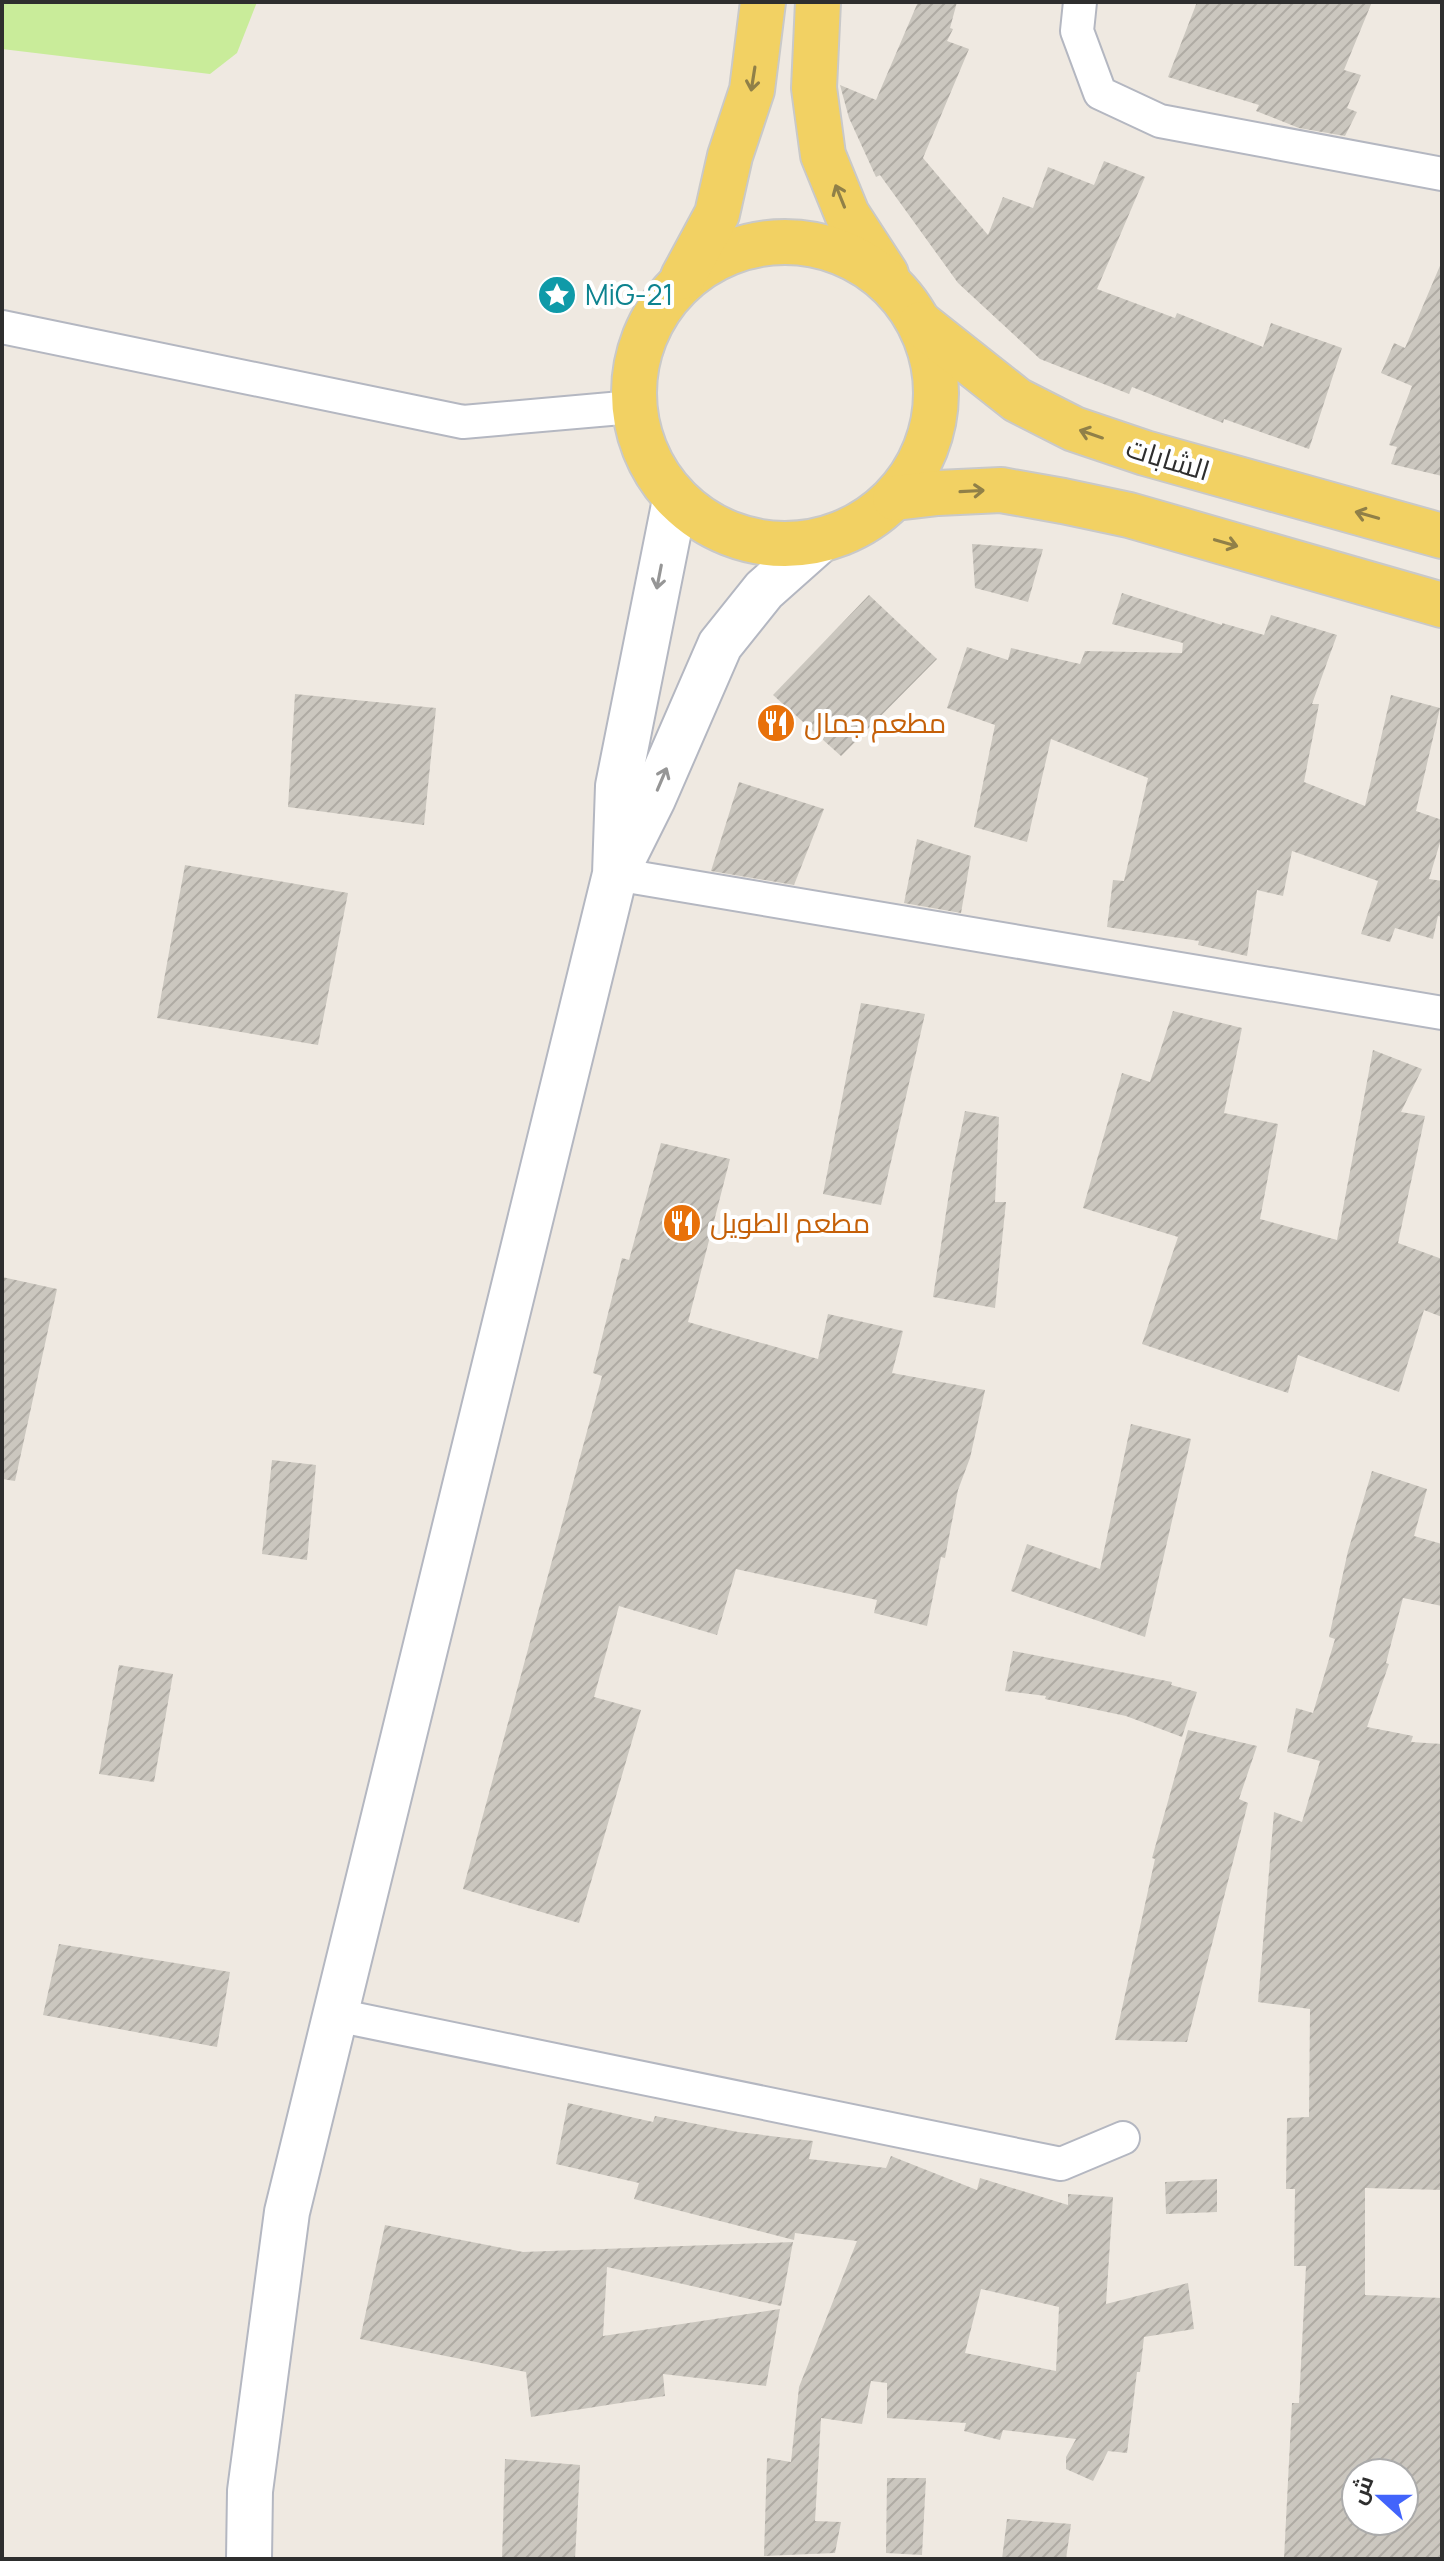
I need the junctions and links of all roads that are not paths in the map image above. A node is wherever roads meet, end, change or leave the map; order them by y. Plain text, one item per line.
1 (763, 2) edge
2 (818, 2) edge
3 (1080, 2) edge
4 (1442, 174) edge
5 (681, 281) junction
6 (894, 286) junction
7 (921, 324) junction
8 (2, 327) edge
9 (633, 407) junction
10 (895, 498) junction
11 (675, 500) junction
12 (1442, 536) edge
13 (818, 542) junction
14 (1442, 605) edge
15 (615, 874) junction
16 (1442, 1013) edge
17 (336, 2015) junction
18 (1123, 2138) dead end
19 (249, 2559) edge

1 -> 5 main road
6 -> 2 main road
3 - 4 street
5 - 6 main road
5 - 9 main road
6 - 7 main road
7 - 10 main road
12 -> 7 main road, الشابات
8 - 9 street
9 - 11 main road
10 - 13 main road
10 -> 14 main road
11 - 13 main road
11 -> 15 main road
15 -> 13 main road
15 - 16 street
15 - 17 main road
17 - 18 street
17 - 19 main road

